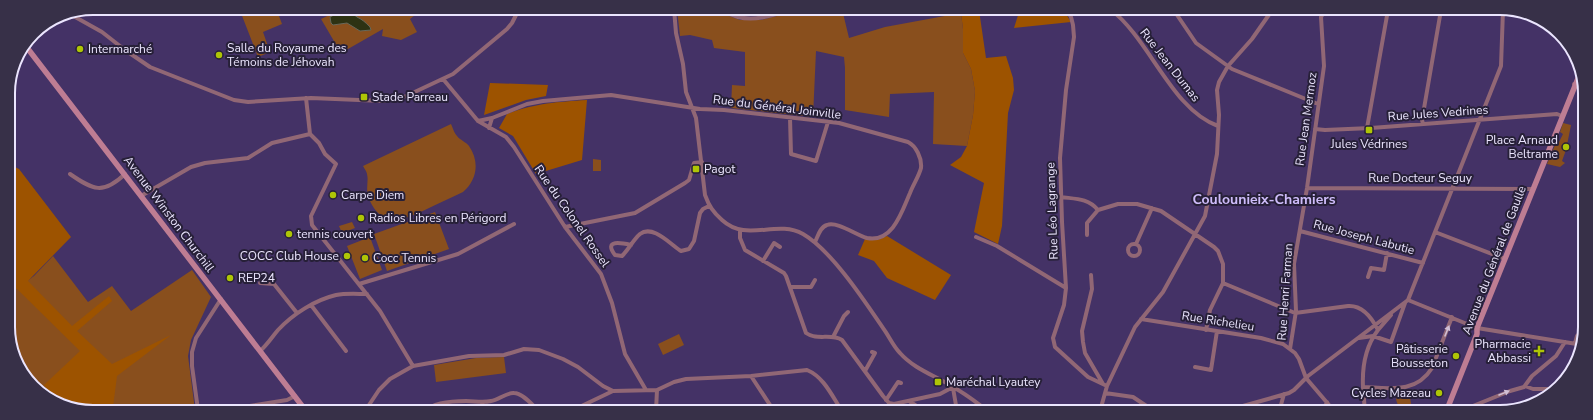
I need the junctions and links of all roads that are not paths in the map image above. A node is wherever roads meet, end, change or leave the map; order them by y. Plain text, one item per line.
1 (516, 15) edge
2 (674, 15) edge
3 (731, 15) edge
4 (773, 15) edge
5 (1070, 15) edge
6 (1118, 15) edge
7 (1177, 15) edge
8 (1269, 15) edge
9 (1322, 15) edge
10 (1387, 15) edge
11 (1440, 15) edge
12 (1503, 15) edge
13 (75, 17) edge
14 (29, 49) edge
15 (1228, 66) junction
16 (1577, 76) edge
17 (1577, 78) edge
18 (443, 79) junction
19 (1574, 84) junction
20 (1578, 86) edge
21 (306, 98) junction
22 (1318, 104) junction
23 (692, 107) junction
24 (1562, 116) junction
25 (492, 118) junction
26 (790, 118) junction
27 (1481, 120) junction
28 (478, 121) junction
29 (828, 122) junction
30 (1423, 124) junction
31 (1218, 126) junction
32 (489, 128) junction
33 (1316, 128) junction
34 (1367, 128) junction
35 (310, 134) junction
36 (702, 162) junction
37 (70, 174) dead end
38 (125, 174) junction
39 (1307, 188) junction
40 (1453, 188) junction
41 (1533, 189) junction
42 (141, 196) junction
43 (1061, 197) junction
44 (709, 206) junction
45 (1152, 208) junction
46 (1098, 210) junction
47 (514, 224) dead end
48 (565, 227) junction
49 (740, 230) junction
50 (1300, 231) junction
51 (1435, 232) junction
52 (1196, 234) junction
53 (1086, 235) dead end
54 (976, 236) dead end
55 (815, 242) junction
56 (1136, 244) dead end
57 (631, 245) junction
58 (780, 247) dead end
59 (1387, 253) junction
60 (1505, 259) junction
61 (763, 261) junction
62 (1423, 263) junction
63 (1091, 275) dead end
64 (1368, 277) dead end
65 (815, 280) dead end
66 (260, 283) dead end
67 (1223, 283) junction
68 (359, 284) junction
69 (791, 287) junction
70 (1066, 288) junction
71 (367, 294) junction
72 (220, 300) junction
73 (1407, 301) junction
74 (311, 305) junction
75 (1394, 311) junction
76 (848, 312) dead end
77 (297, 313) junction
78 (1296, 313) junction
79 (1452, 318) junction
80 (1141, 319) junction
81 (1375, 324) junction
82 (1477, 328) junction
83 (1206, 330) junction
84 (1378, 330) junction
85 (1217, 331) junction
86 (1373, 336) junction
87 (833, 337) junction
88 (1577, 337) edge
89 (1358, 338) junction
90 (1564, 342) junction
91 (1575, 343) joint
92 (1290, 349) junction
93 (260, 351) junction
94 (346, 351) dead end
95 (872, 352) dead end
96 (413, 366) junction
97 (1195, 367) dead end
98 (864, 371) junction
99 (751, 376) junction
100 (1306, 378) junction
101 (901, 384) dead end
102 (1105, 385) junction
103 (1525, 386) junction
104 (953, 387) junction
105 (1363, 387) junction
106 (1547, 389) edge
107 (646, 390) junction
108 (656, 390) junction
109 (613, 391) junction
110 (1105, 393) junction
111 (1284, 394) junction
112 (295, 396) junction
113 (886, 400) junction
114 (910, 401) junction
115 (1327, 402) junction
116 (446, 403) joint
117 (482, 403) joint
118 (197, 405) edge
119 (256, 405) edge
120 (302, 405) edge
121 (370, 405) edge
122 (434, 405) edge
123 (531, 405) edge
124 (584, 405) edge
125 (656, 405) edge
126 (770, 405) edge
127 (838, 405) edge
128 (916, 405) edge
129 (957, 405) edge
130 (979, 405) edge
131 (1102, 405) edge
132 (1144, 405) edge
133 (1247, 405) edge
134 (1281, 405) edge
135 (1326, 405) edge
136 (1329, 405) edge
137 (1363, 405) edge
138 (1448, 405) edge
139 (1480, 405) edge

1 - 18 street
2 - 23 street
3 - 4 street
5 - 43 street, Rue Léo Lagrange
6 - 31 street, Rue Jean Dumas
7 - 15 street
8 - 15 street
9 - 22 street, Rue Jean Mermoz
10 - 34 street
11 - 30 street
12 - 27 street
13 - 21 street
14 - 38 main road, Avenue Winston Churchill
15 - 22 street
15 - 31 street
16 - 19 main road, Avenue du Général de Gaulle
17 - 19 main road, Avenue du Général de Gaulle
18 - 21 street
18 - 28 street, Rue du Colonel Rossel
19 - 20 street
19 - 24 main road, Avenue du Général de Gaulle
21 - 35 street
22 - 33 street, Rue Jean Mermoz
23 - 25 street, Rue du Général Joinville
23 - 26 street, Rue du Général Joinville
23 - 36 street
24 - 27 street, Rue Jules Vedrines
24 - 41 main road, Avenue du Général de Gaulle
25 - 28 street, Rue du Général Joinville
25 - 32 street
26 - 29 street, Rue du Général Joinville
26 - 29 street
27 - 30 street, Rue Jules Vedrines
27 - 40 street
28 - 32 street, Rue du Colonel Rossel
29 - 55 street, Rue du Général Joinville
30 - 34 street, Rue Jules Vedrines
31 - 52 street
32 - 48 street, Rue du Colonel Rossel
33 - 34 street, Rue Jules Vedrines
33 - 39 street, Rue Jean Mermoz
35 - 42 street
35 - 68 street
36 - 44 street
36 - 48 street
37 - 38 street
38 - 42 main road, Avenue Winston Churchill
39 - 40 street, Rue Docteur Seguy
39 - 50 street, Rue Jean Mermoz
40 - 41 street, Rue Docteur Seguy
40 - 51 street
41 - 60 main road, Avenue du Général de Gaulle
42 - 72 main road, Avenue Winston Churchill
43 - 46 street
43 - 70 street, Rue Léo Lagrange
44 - 49 street
44 - 57 street
45 - 46 street
45 - 52 street
45 - 56 street
46 - 53 street
47 - 68 street
48 - 107 street, Rue du Colonel Rossel
49 - 55 street
49 - 61 street
50 - 59 street, Rue Joseph Labutie
50 - 78 street, Rue Henri Farman
51 - 60 street
51 - 62 street
52 - 67 street
52 - 80 street
54 - 70 street
55 - 104 street
57 - 57 street
58 - 61 street
59 - 62 street, Rue Joseph Labutie
59 - 64 street
60 - 82 main road, Avenue du Général de Gaulle
61 - 69 street
62 - 73 street
63 - 102 street
65 - 69 street
66 - 77 street
67 - 78 street
67 - 83 street
68 - 71 street
69 - 87 street
70 - 102 street, Rue Léo Lagrange
71 - 74 street
71 - 96 street
72 - 93 main road, Avenue Winston Churchill
72 - 118 street
73 - 75 street
73 - 79 street
73 - 86 street
74 - 77 street
74 - 94 street
75 - 81 street
75 - 84 street
76 - 87 street
77 - 93 street
78 - 81 street
78 - 92 street, Rue Henri Farman
79 - 82 street
105 -> 79 street
80 - 83 street, Rue Richelieu
80 - 102 street
81 - 84 street
81 - 89 street
82 - 90 street
82 - 138 main road, Avenue du Général de Gaulle
83 - 85 street, Rue Richelieu
84 - 86 street
85 - 92 street, Rue Richelieu
85 - 97 street
86 - 89 street
86 - 105 street
87 - 98 street
88 - 91 street
89 - 100 street
90 - 91 street
90 - 103 street
92 - 100 street, Rue Henri Farman
93 - 112 main road, Avenue Winston Churchill
95 - 98 street
96 - 109 street
96 - 121 street
98 - 113 street
99 - 108 street
99 - 126 street
99 - 127 street
100 - 111 street
100 - 115 street, Rue Henri Farman
101 - 113 street
102 - 110 street
103 - 106 street
139 -> 103 street
104 - 114 street
104 - 129 street
104 - 130 street
105 - 137 street
107 - 108 street
107 - 109 street
108 - 125 street
109 - 124 street
110 - 131 street
110 - 132 street
111 - 133 street
111 - 134 street
112 - 119 street
112 - 120 main road, Avenue Winston Churchill
113 - 114 street
114 - 128 street
115 - 135 street
115 - 136 street, Rue Henri Farman
116 - 117 street
116 - 122 street
117 - 123 street

